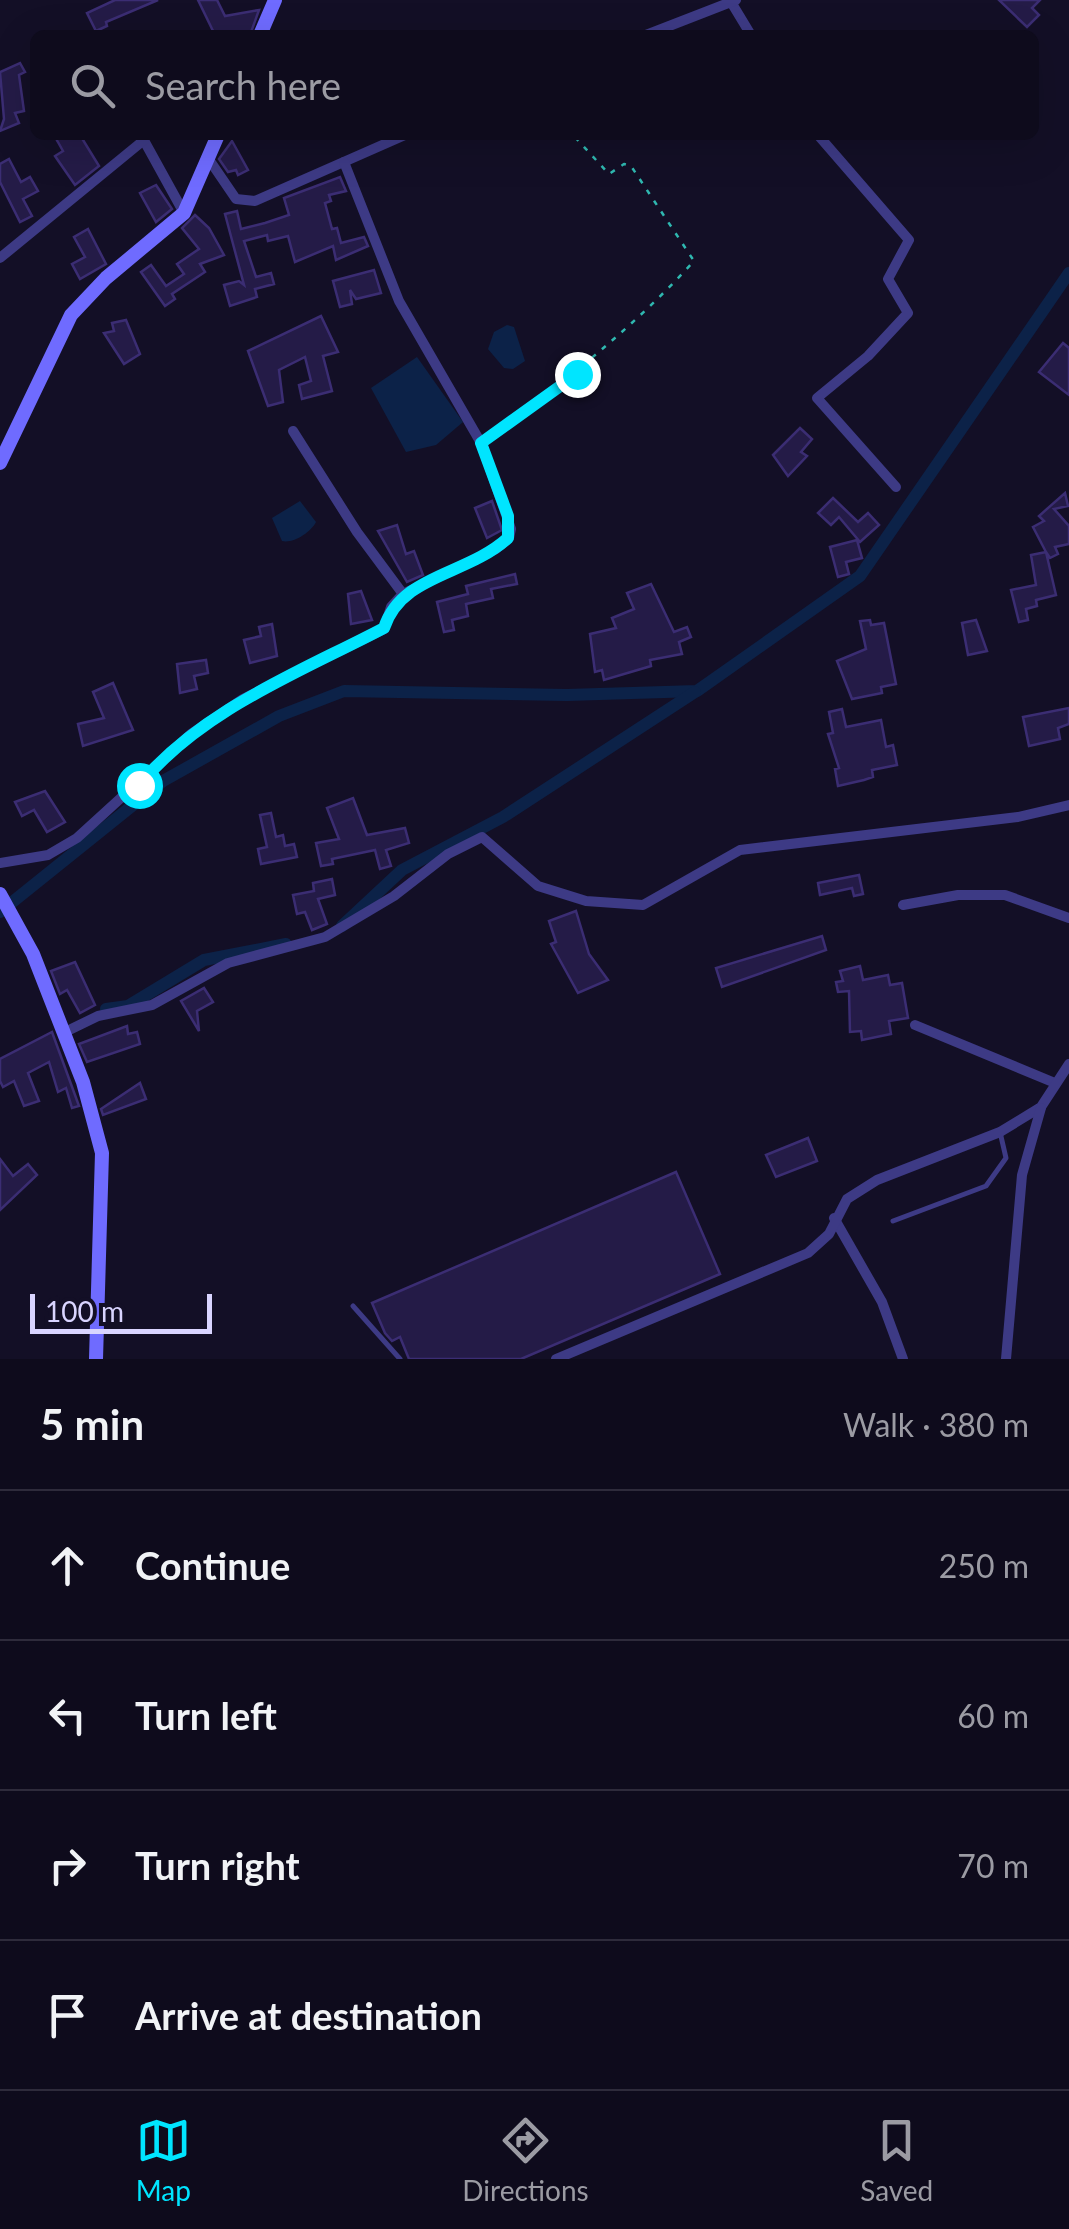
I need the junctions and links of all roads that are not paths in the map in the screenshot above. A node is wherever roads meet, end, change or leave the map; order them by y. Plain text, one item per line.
1 (275, 0) edge
2 (734, 1) edge
3 (262, 30) edge
4 (659, 30) edge
5 (748, 30) edge
6 (138, 140) edge
7 (144, 140) edge
8 (216, 140) edge
9 (394, 140) edge
10 (822, 140) edge
11 (208, 158) junction
12 (344, 162) junction
13 (184, 213) junction
14 (0, 258) edge
15 (293, 430) dead end
16 (0, 464) edge
17 (896, 486) dead end
18 (403, 594) junction
19 (1069, 805) edge
20 (0, 864) edge
21 (0, 894) edge
22 (903, 905) dead end
23 (1069, 918) edge
24 (915, 1025) dead end
25 (63, 1032) junction
26 (1069, 1064) edge
27 (1055, 1083) junction
28 (1041, 1107) junction
29 (1000, 1132) junction
30 (834, 1218) junction
31 (893, 1221) dead end
32 (353, 1306) dead end
33 (96, 1359) edge
34 (400, 1359) edge
35 (556, 1359) edge
36 (904, 1359) edge
37 (1006, 1359) edge

1 - 3 main road
2 - 4 street
2 - 5 street
6 - 14 street
7 - 13 street
8 - 11 main road
9 - 12 street
10 - 17 street
11 - 12 street
11 - 13 main road
12 - 18 street
13 - 16 main road
15 - 18 street
18 - 20 street
19 - 25 street
21 - 25 main road
22 - 23 street
24 - 27 street
25 - 33 main road
26 - 27 street
27 - 28 street
28 - 29 street
28 - 37 street
29 - 30 street
29 - 31 lane
30 - 35 street
30 - 36 street
32 - 34 lane

